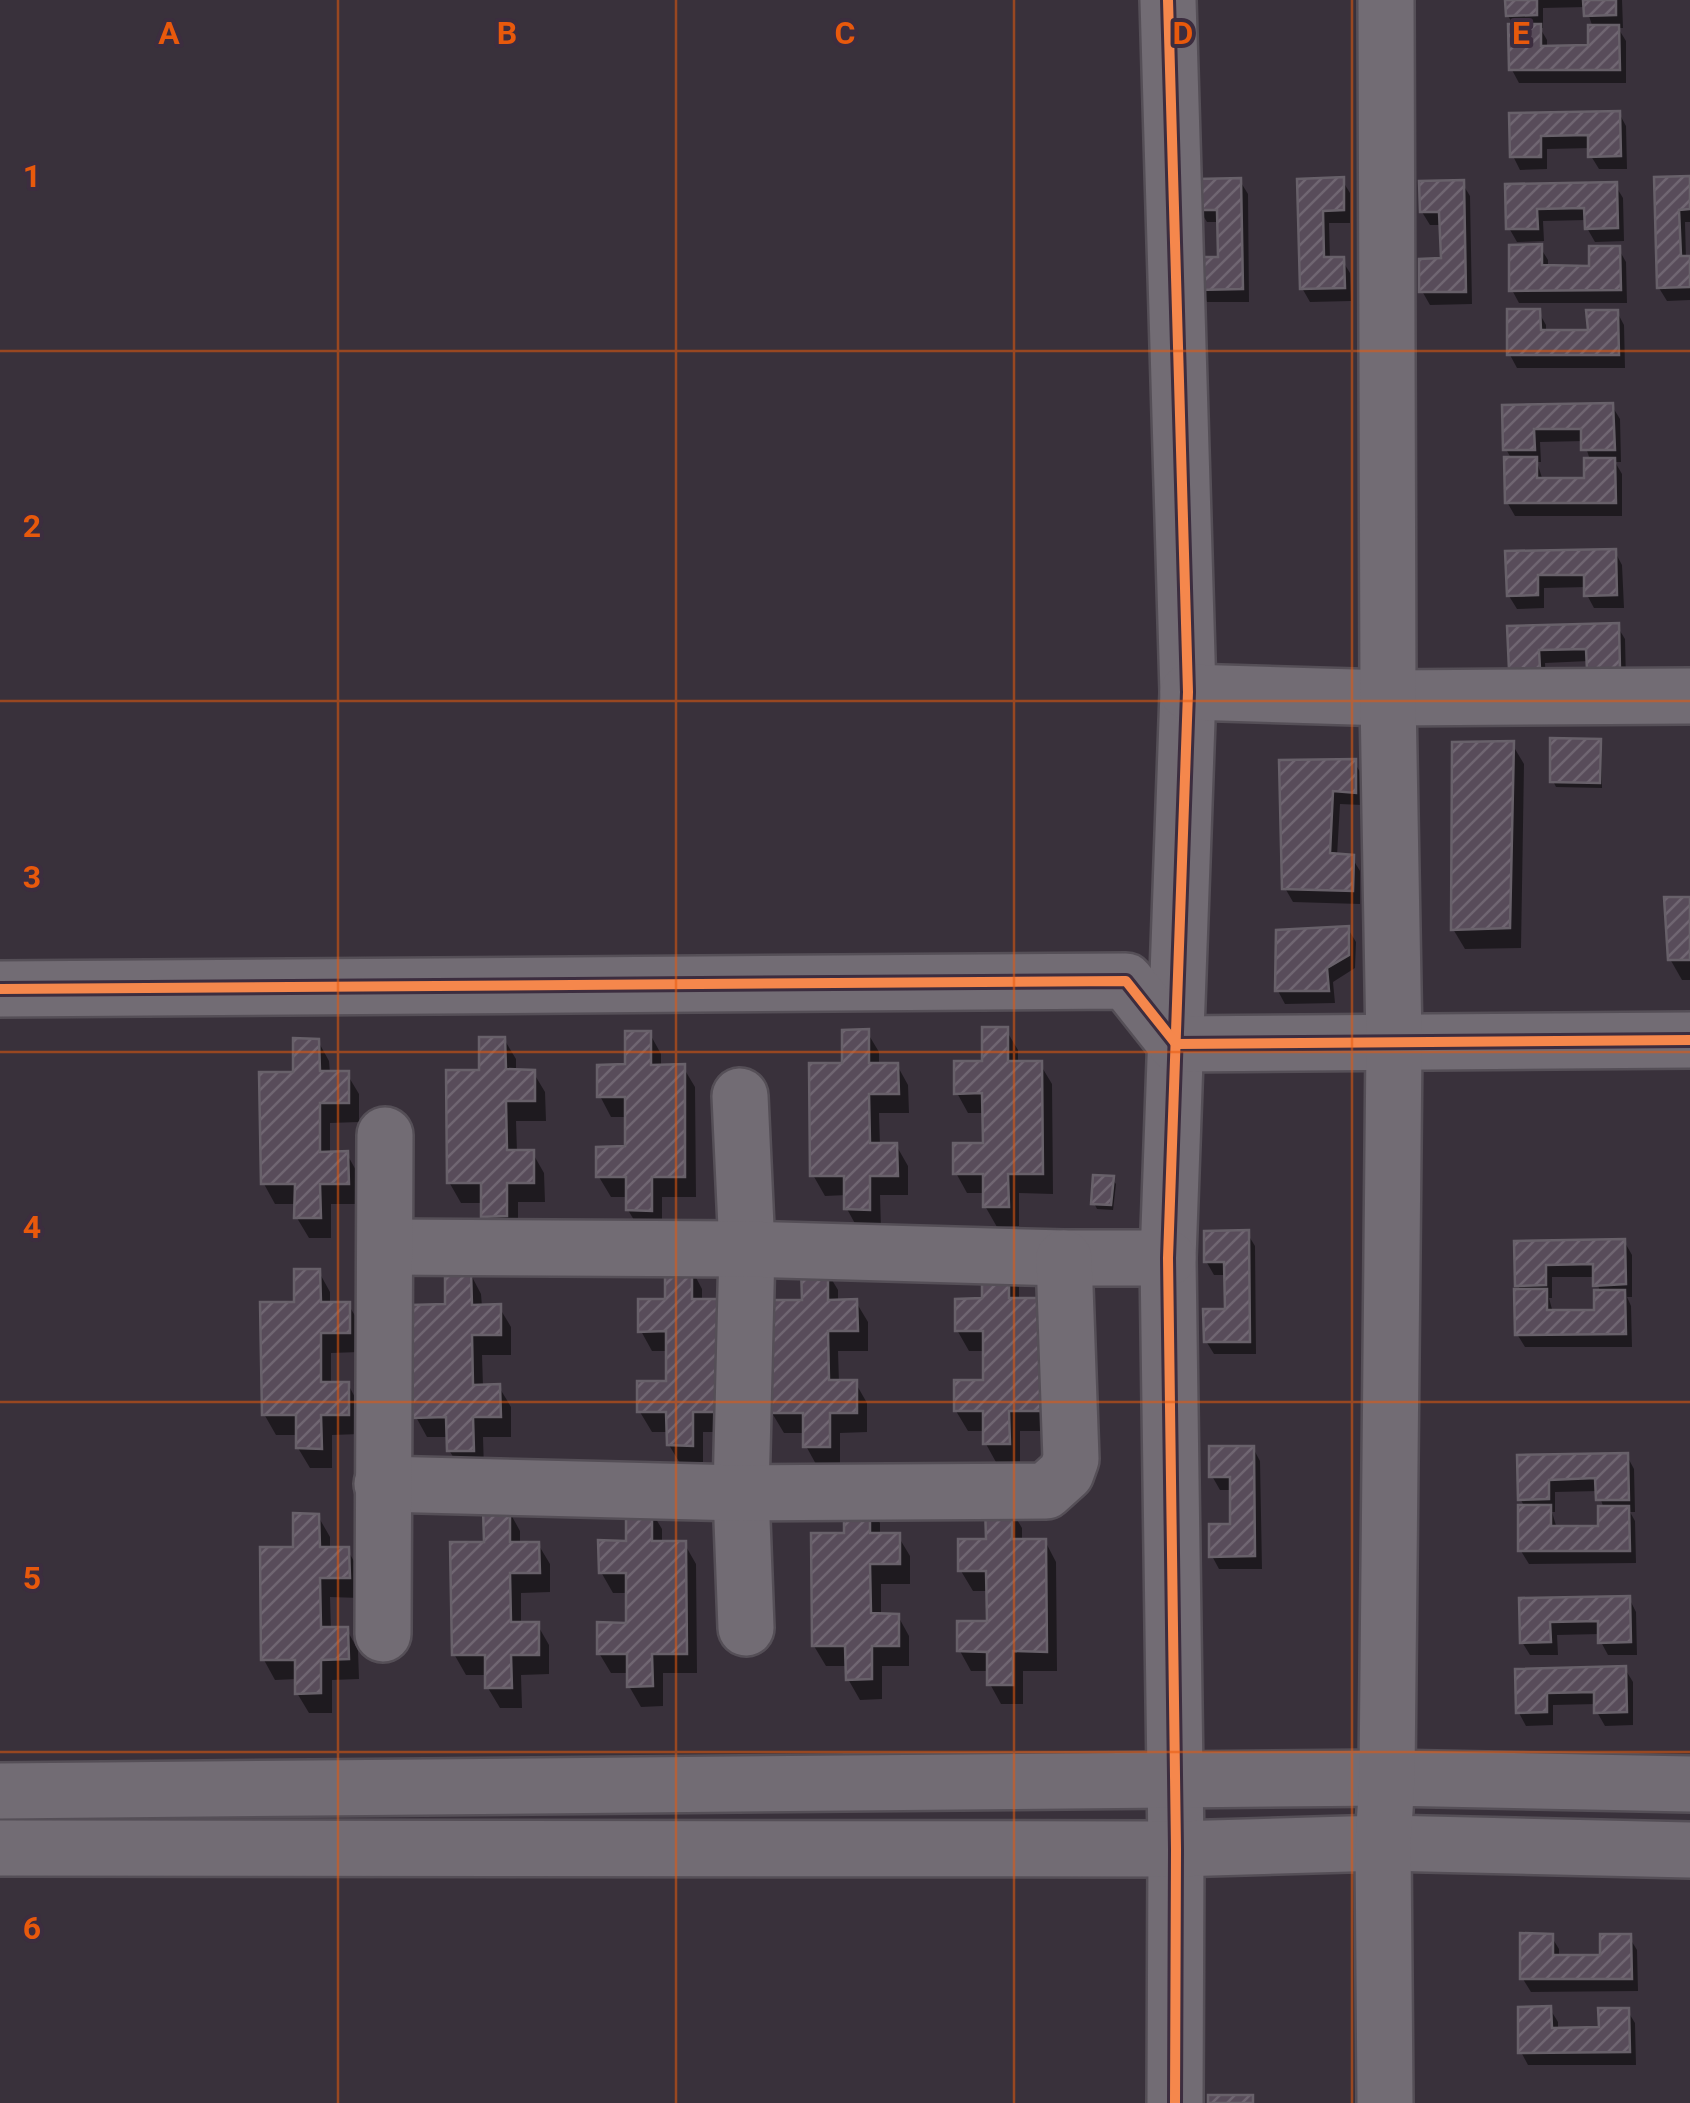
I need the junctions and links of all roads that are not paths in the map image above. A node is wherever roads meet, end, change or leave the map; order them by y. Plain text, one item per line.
1 (1168, 0) edge
2 (1386, 0) edge
3 (1188, 692) junction
4 (1690, 696) edge
5 (1388, 698) junction
6 (0, 989) edge
7 (1690, 1040) edge
8 (1176, 1044) junction
9 (1394, 1044) junction
10 (740, 1096) dead end
11 (385, 1135) dead end
12 (385, 1247) junction
13 (747, 1249) junction
14 (1064, 1258) junction
15 (1168, 1258) junction
16 (382, 1484) junction
17 (741, 1493) junction
18 (746, 1628) dead end
19 (383, 1634) dead end
20 (1386, 1778) junction
21 (1174, 1780) junction
22 (1690, 1784) edge
23 (0, 1790) edge
24 (1383, 1843) junction
25 (0, 1848) edge
26 (1176, 1849) junction
27 (1690, 1850) edge
28 (1175, 2103) edge
29 (1385, 2103) edge

1 - 3 street
2 - 5 street
3 - 5 street
3 - 8 street
4 - 5 street
5 - 9 street
6 - 8 street
7 - 9 street
8 - 9 street
8 - 15 street
9 - 20 street
10 - 13 street
11 - 12 street
12 - 13 street
12 - 16 street
13 - 14 street
13 - 17 street
14 - 15 street
14 - 17 street
15 - 21 street
16 - 17 street
16 - 19 street
17 - 18 street
20 - 21 street
20 - 22 street
20 - 24 street
21 - 23 street
21 - 26 street
24 - 26 street
24 - 27 street
24 - 29 street
25 - 26 street
26 - 28 street

